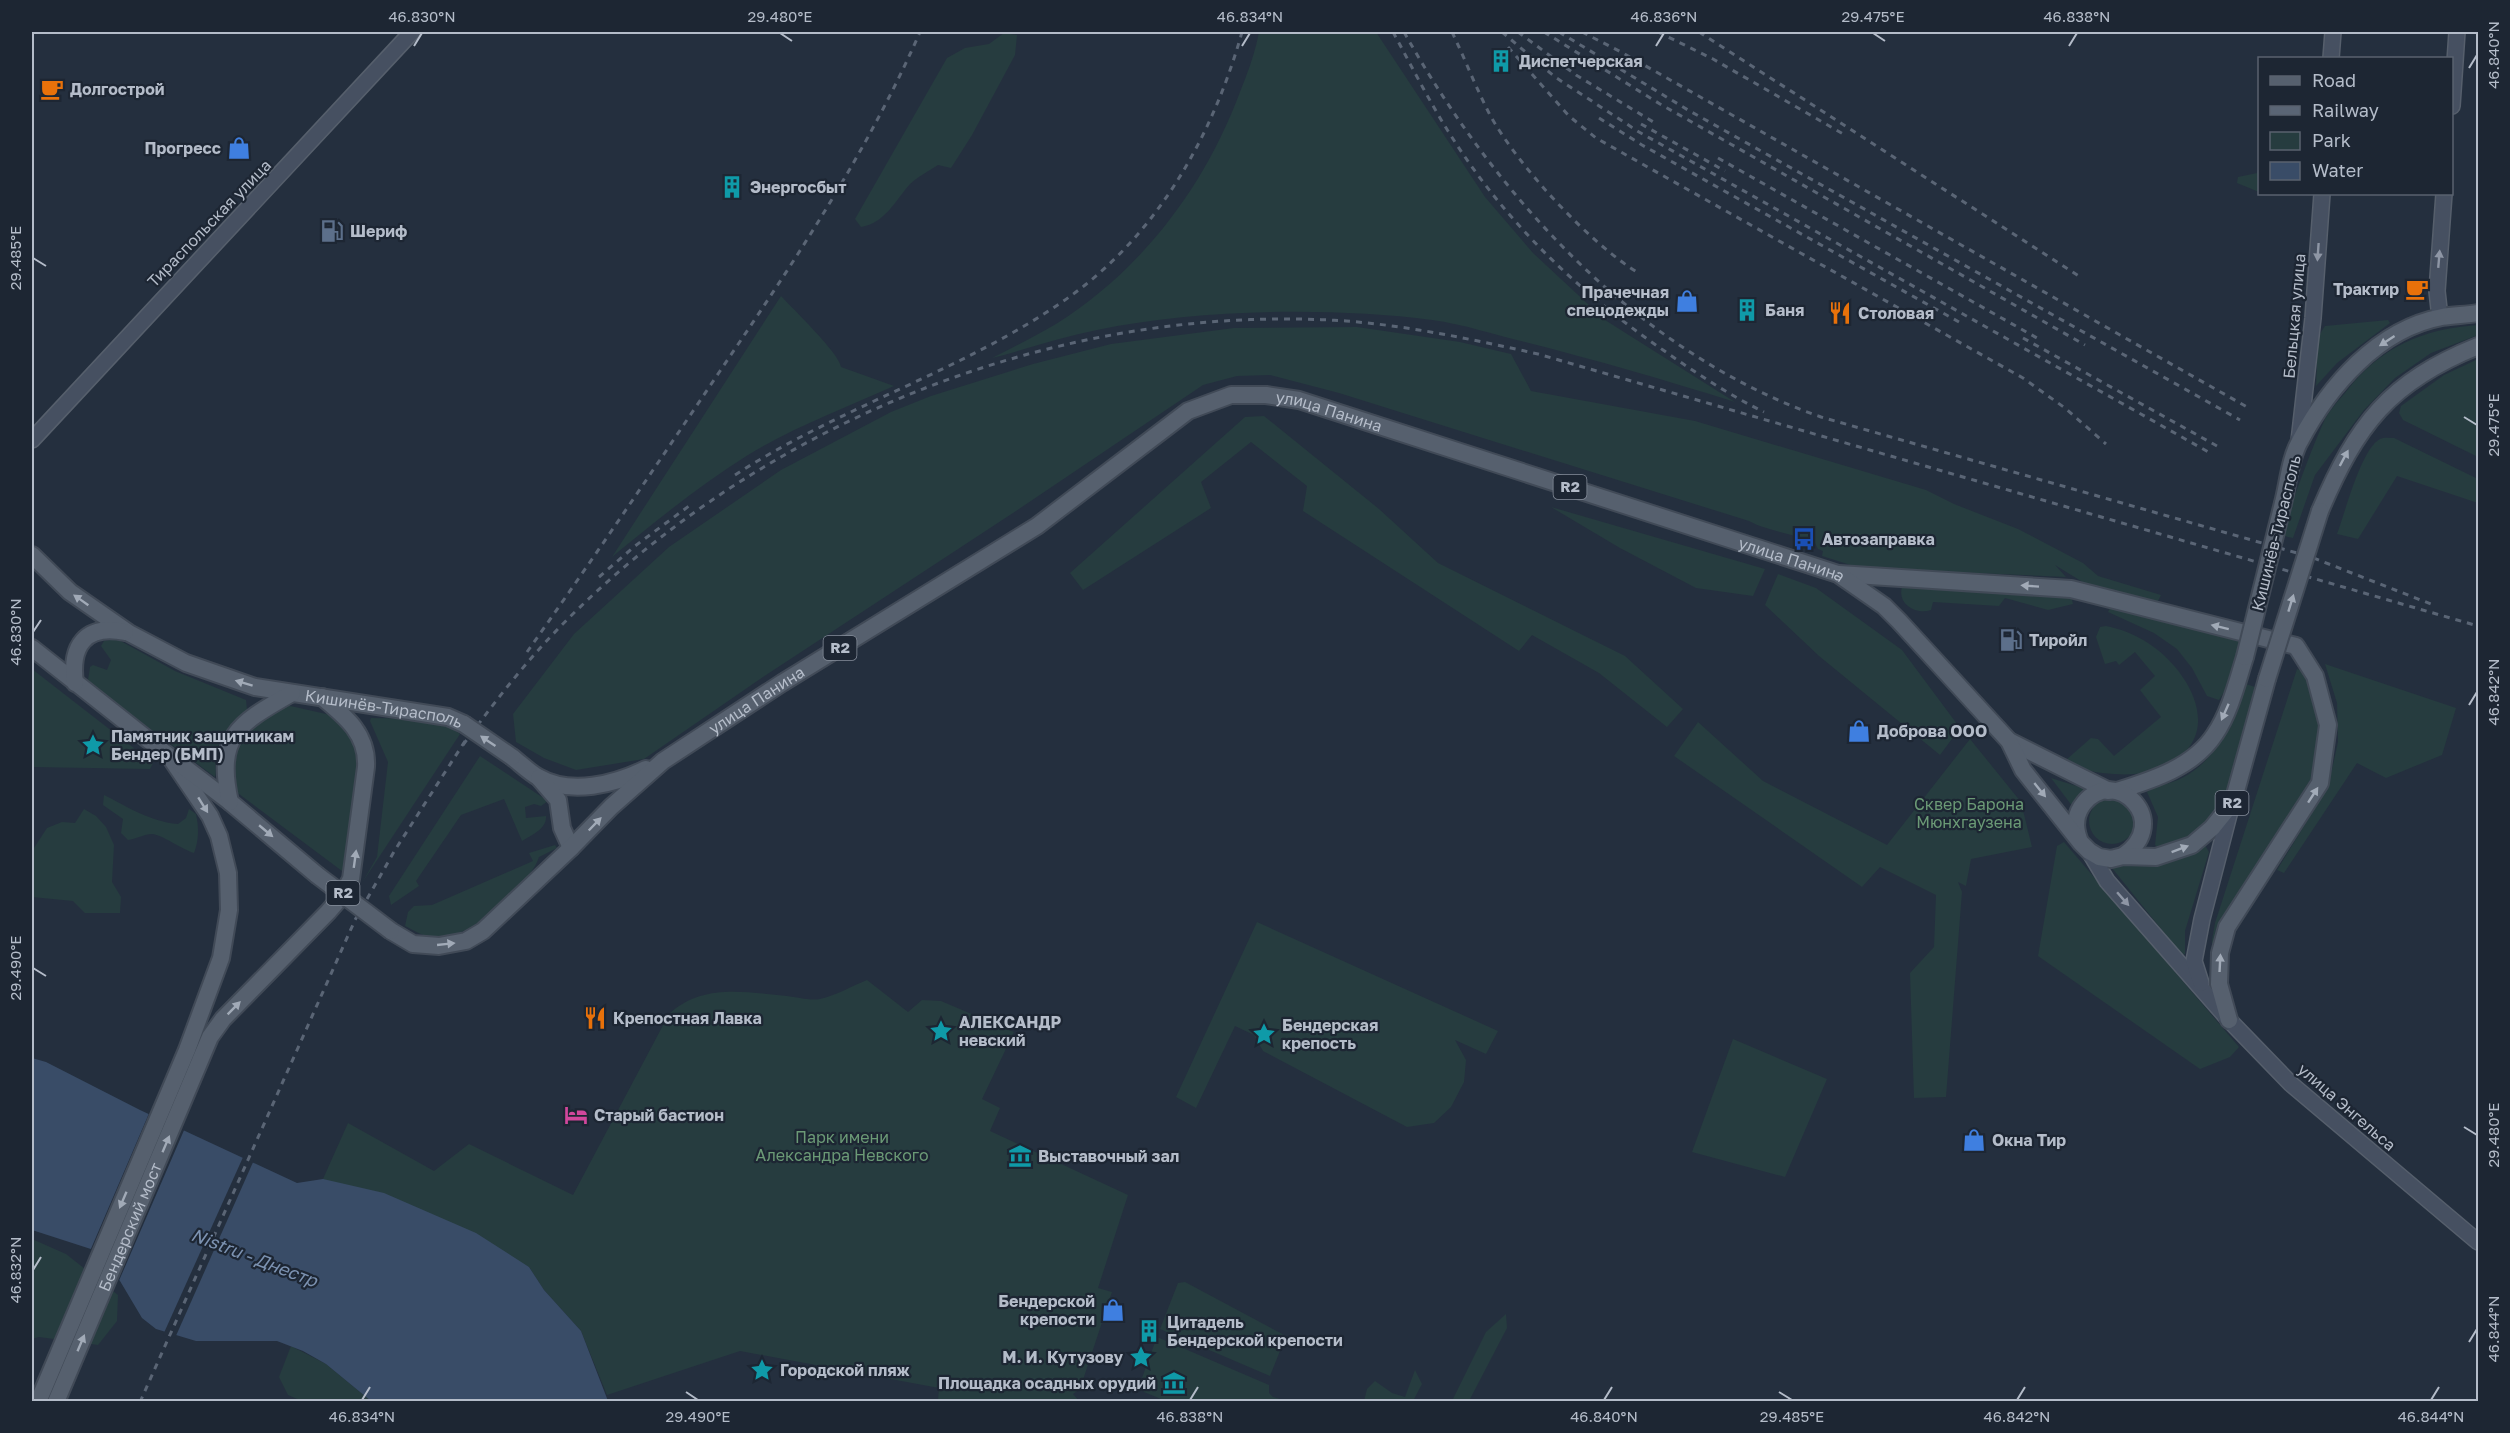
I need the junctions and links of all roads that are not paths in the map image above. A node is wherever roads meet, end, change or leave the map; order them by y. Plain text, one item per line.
1 (412, 32) edge
2 (2333, 32) edge
3 (2457, 32) edge
4 (2331, 57) edge
5 (2453, 81) edge
6 (2322, 195) edge
7 (2444, 195) edge
8 (2478, 313) edge
9 (2440, 318) junction
10 (2478, 346) edge
11 (32, 440) edge
12 (2299, 442) junction
13 (32, 555) edge
14 (1838, 574) junction
15 (129, 633) junction
16 (32, 648) edge
17 (75, 683) junction
18 (292, 693) junction
19 (322, 697) junction
20 (2009, 741) junction
21 (170, 757) junction
22 (663, 761) junction
23 (539, 778) junction
24 (2113, 791) junction
25 (231, 802) junction
26 (2233, 802) junction
27 (2085, 847) junction
28 (571, 848) junction
29 (2122, 856) junction
30 (2202, 989) junction
31 (2229, 1020) junction
32 (2478, 1242) edge
33 (48, 1398) edge

1 - 11 street, Тираспольская улица
2 - 4 street
3 - 5 street
6 -> 12 street, Бельцкая улица
9 -> 7 street
8 - 9 main road, Кишинёв-Тирасполь
9 -> 12 main road, Кишинёв-Тирасполь
26 -> 10 main road, R2, bridge
12 -> 24 main road, Кишинёв-Тирасполь, bridge
15 -> 13 main road, Кишинёв-Тирасполь
14 - 20 main road, улица Панина / R2
14 - 22 main road, улица Панина / R2
31 -> 14 main road
15 - 17 main road, R2
18 -> 15 main road, Кишинёв-Тирасполь / R2
16 - 17 main road
17 - 21 main road, R2
18 - 19 main road, Кишинёв-Тирасполь / R2
18 - 25 main road
23 -> 19 main road, Кишинёв-Тирасполь / R2, bridge
33 -> 19 main road, Бендерский мост / R2
20 - 24 main road, R2
20 -> 27 main road, R2
21 - 25 main road, R2
21 -> 33 main road, Бендерский мост / R2
22 - 23 main road, Кишинёв-Тирасполь / R2
28 -> 22 main road, R2
23 - 28 main road
24 - 27 main road
24 - 29 main road
25 -> 28 main road, R2, bridge
29 -> 26 main road, R2
26 - 30 street
27 - 29 main road, R2
27 -> 30 street, улица Энгельса
30 - 31 street, улица Энгельса
31 - 32 street, улица Энгельса

